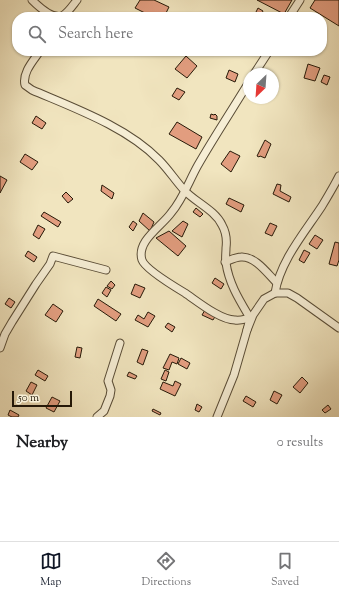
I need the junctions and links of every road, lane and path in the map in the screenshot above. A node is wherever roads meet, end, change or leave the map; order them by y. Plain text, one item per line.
1 (32, 0) edge
2 (77, 0) edge
3 (300, 0) edge
4 (48, 12) edge
5 (66, 12) edge
6 (292, 12) edge
7 (37, 56) edge
8 (266, 56) edge
9 (258, 68) edge
10 (243, 92) edge
11 (339, 176) edge
12 (185, 191) junction
13 (225, 262) junction
14 (106, 270) dead end
15 (276, 282) junction
16 (275, 293) junction
17 (250, 318) junction
18 (339, 328) edge
19 (247, 330) junction
20 (120, 343) dead end
21 (0, 348) edge
22 (98, 417) edge
23 (217, 417) edge

1 - 4 street
2 - 5 street
3 - 6 street
7 - 12 street
8 - 9 street
10 - 12 street
11 - 15 street
12 - 13 street
12 - 17 street
13 - 15 street
13 - 17 street
14 - 21 street
15 - 16 street
16 - 18 street
16 - 19 street
17 - 19 street
19 - 23 street
20 - 22 street

